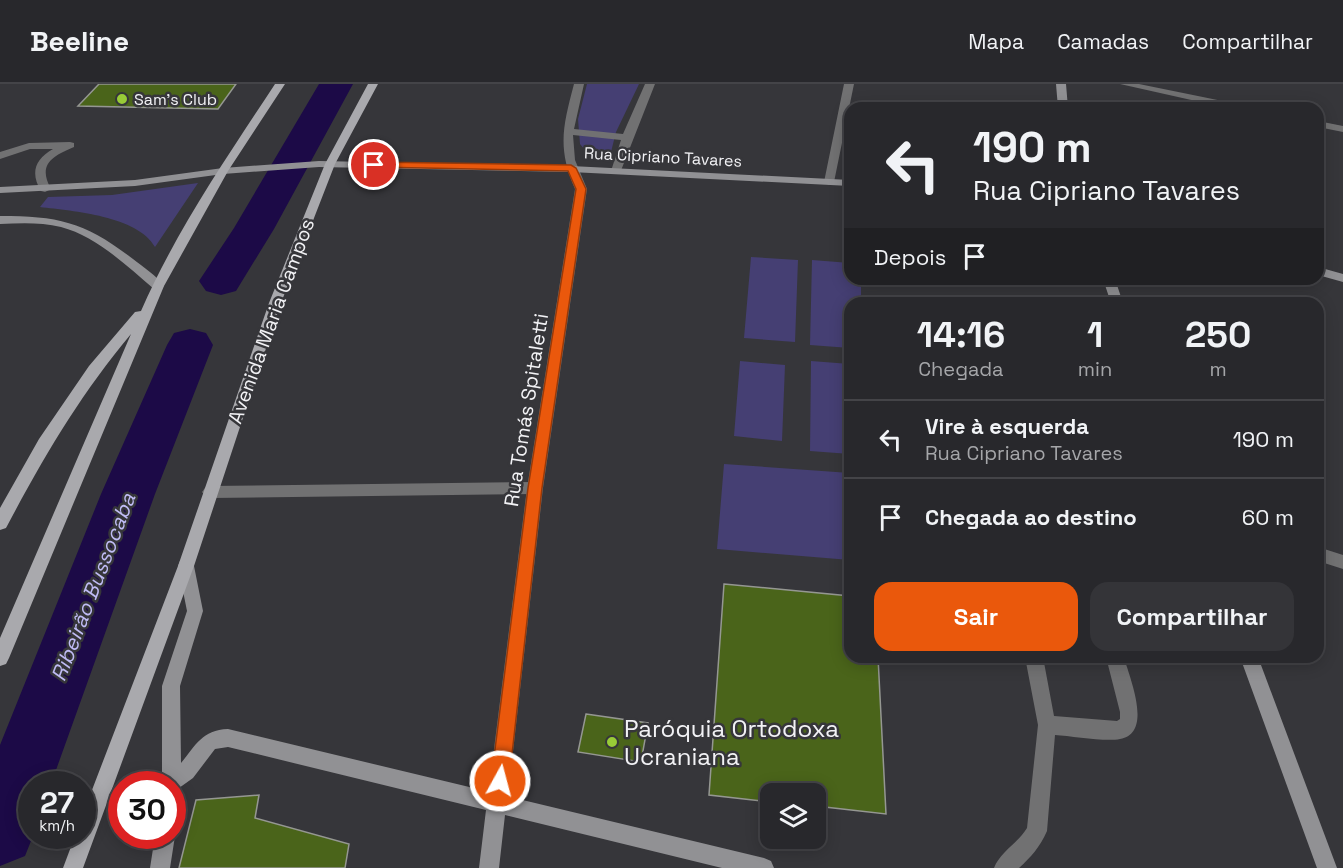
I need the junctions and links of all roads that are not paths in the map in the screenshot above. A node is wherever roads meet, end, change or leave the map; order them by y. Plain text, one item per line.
1 (280, 84) edge
2 (373, 84) edge
3 (579, 84) edge
4 (650, 84) edge
5 (849, 84) edge
6 (1061, 84) edge
7 (1125, 84) edge
8 (845, 102) edge
9 (1062, 102) edge
10 (1213, 102) edge
11 (844, 108) edge
12 (1324, 125) edge
13 (1343, 129) edge
14 (567, 131) junction
15 (627, 137) junction
16 (54, 145) junction
17 (0, 156) edge
18 (325, 164) junction
19 (0, 165) edge
20 (571, 168) junction
21 (223, 171) junction
22 (616, 171) junction
23 (829, 182) junction
24 (844, 183) edge
25 (45, 189) junction
26 (0, 190) edge
27 (0, 220) edge
28 (1324, 273) edge
29 (1343, 278) edge
30 (155, 294) junction
31 (535, 488) junction
32 (210, 492) junction
33 (0, 523) edge
34 (1324, 556) edge
35 (1343, 562) edge
36 (186, 566) junction
37 (0, 658) edge
38 (1035, 663) edge
39 (1117, 663) edge
40 (1251, 663) edge
41 (1047, 725) junction
42 (172, 771) edge
43 (186, 771) edge
44 (497, 804) junction
45 (163, 849) edge
46 (73, 868) edge
47 (160, 868) edge
48 (489, 868) edge
49 (764, 868) edge
50 (1004, 868) edge
51 (1327, 868) edge

1 - 21 main road
2 - 18 main road, Avenida Maria Campos
3 - 14 street, Rua Tomás Spitaletti
4 - 15 street
5 - 8 street
6 - 9 main road
7 - 10 street
11 - 23 street
12 - 13 street
14 - 15 street
14 - 20 street, Rua Tomás Spitaletti
15 - 22 street
16 - 17 street
16 - 19 street
16 - 25 street
18 - 20 main road, Rua Cipriano Tavares
18 - 21 main road, Rua Cipriano Tavares
18 - 32 main road, Avenida Maria Campos
20 - 22 main road, Rua Cipriano Tavares
20 - 31 street, Rua Tomás Spitaletti
21 - 25 main road, Rua Cipriano Tavares
21 - 30 main road
22 - 23 main road, Rua Cipriano Tavares
23 - 24 main road, Rua Cipriano Tavares
25 - 26 main road, Rua Cipriano Tavares
27 - 30 main road
28 - 29 main road
30 - 33 main road
30 - 37 main road
31 - 32 street
31 - 44 street, Rua Tomás Spitaletti
32 - 36 main road, Avenida Maria Campos
34 - 35 street
36 - 42 main road, Avenida Maria Campos
36 - 46 main road, Avenida Maria Campos
38 - 41 street
39 - 41 street
40 - 51 main road
41 - 50 street
43 - 44 main road
44 - 48 main road
44 - 49 main road
45 - 47 main road

